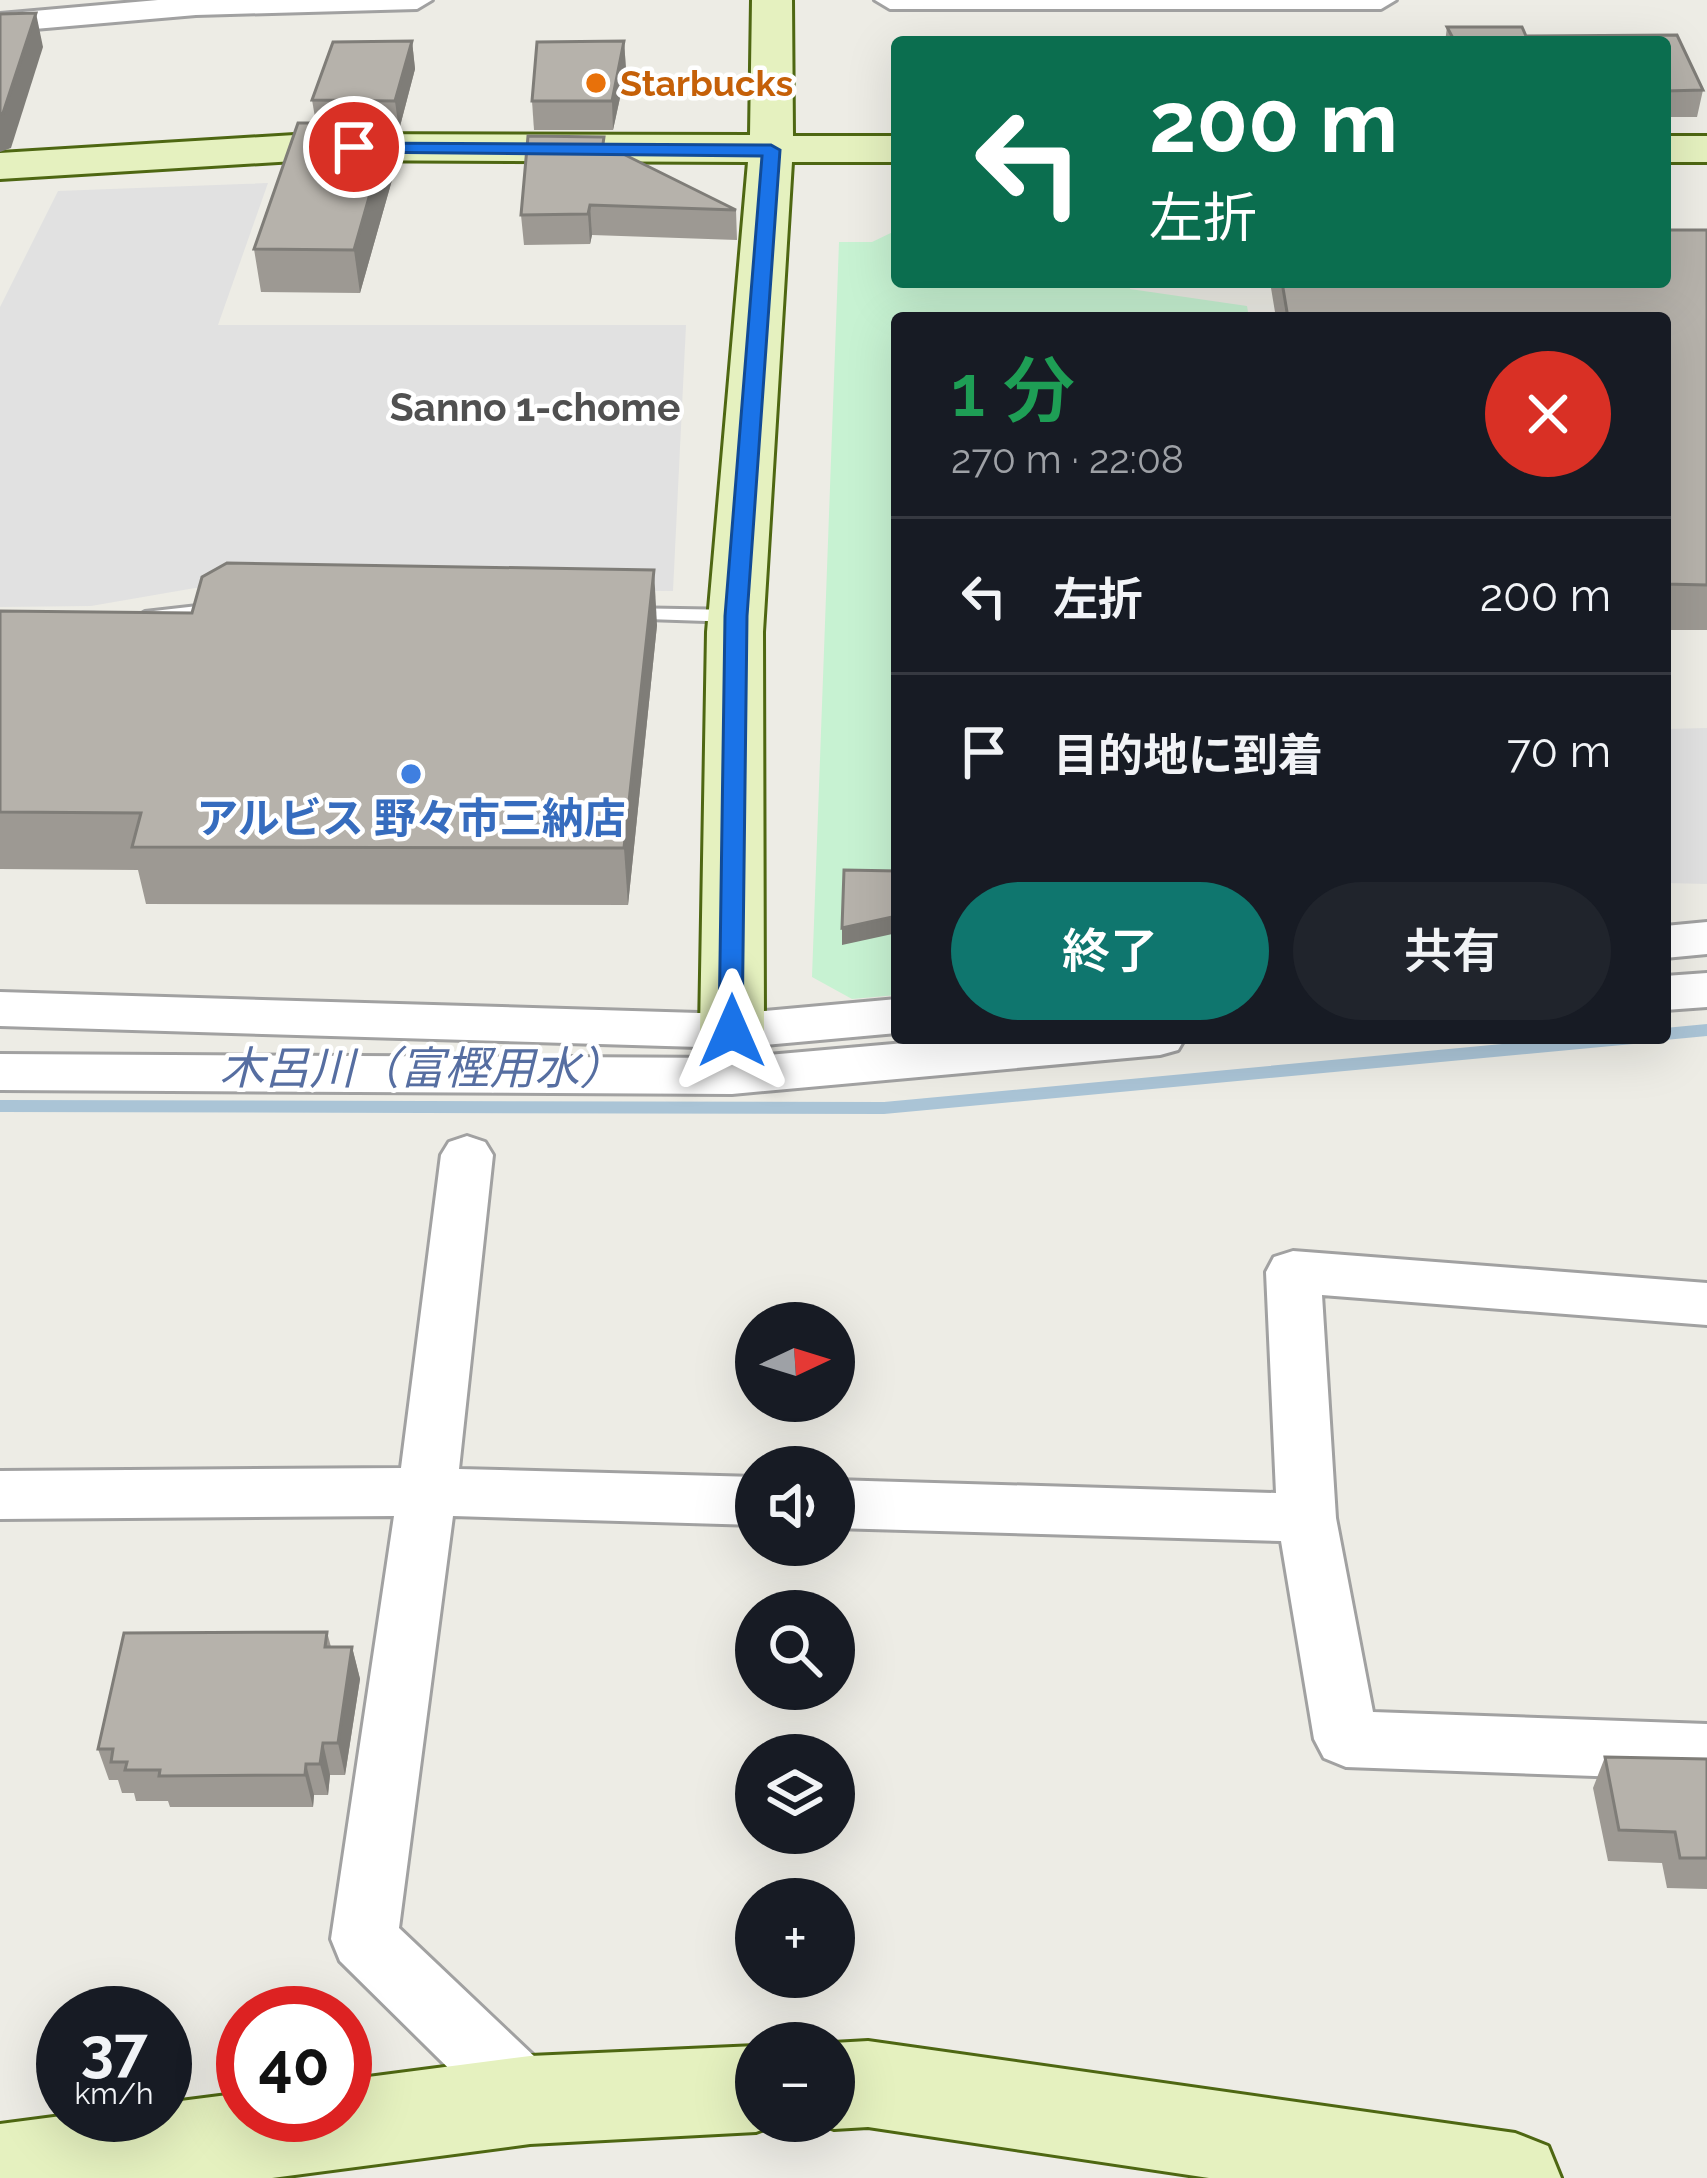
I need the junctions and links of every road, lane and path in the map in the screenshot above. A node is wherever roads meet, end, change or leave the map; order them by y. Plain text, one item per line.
1 (417, 0) edge
2 (772, 0) edge
3 (890, 0) edge
4 (1381, 0) edge
5 (199, 3) edge
6 (1204, 8) edge
7 (0, 22) edge
8 (1671, 148) edge
9 (891, 149) edge
10 (1707, 149) edge
11 (771, 150) junction
12 (0, 166) edge
13 (249, 609) edge
14 (597, 614) edge
15 (736, 616) junction
16 (113, 624) edge
17 (1707, 938) edge
18 (1671, 941) edge
19 (1707, 989) edge
20 (1671, 992) edge
21 (0, 1009) edge
22 (891, 1017) edge
23 (732, 1031) junction
24 (1092, 1044) edge
25 (0, 1072) edge
26 (466, 1155) dead end
27 (1707, 1304) edge
28 (427, 1492) junction
29 (0, 1495) edge
30 (735, 1501) edge
31 (855, 1505) edge
32 (1307, 1518) junction
33 (1707, 1752) edge
34 (855, 2085) edge
35 (735, 2091) edge
36 (530, 2100) junction
37 (0, 2169) edge
38 (1515, 2178) edge

1 - 5 street
2 - 11 street
3 - 6 street
4 - 6 street
5 - 7 street
8 - 10 street
9 - 11 street
11 - 12 street
11 - 15 street
13 - 16 lane
14 - 15 lane
15 - 23 street
17 - 18 street
19 - 20 street
21 - 23 street
22 - 23 street
24 - 25 street
26 - 28 street
27 - 32 street
28 - 29 street
28 - 30 street
28 - 36 street
31 - 32 street
32 - 33 street
34 - 38 street
35 - 36 street
36 - 37 street

